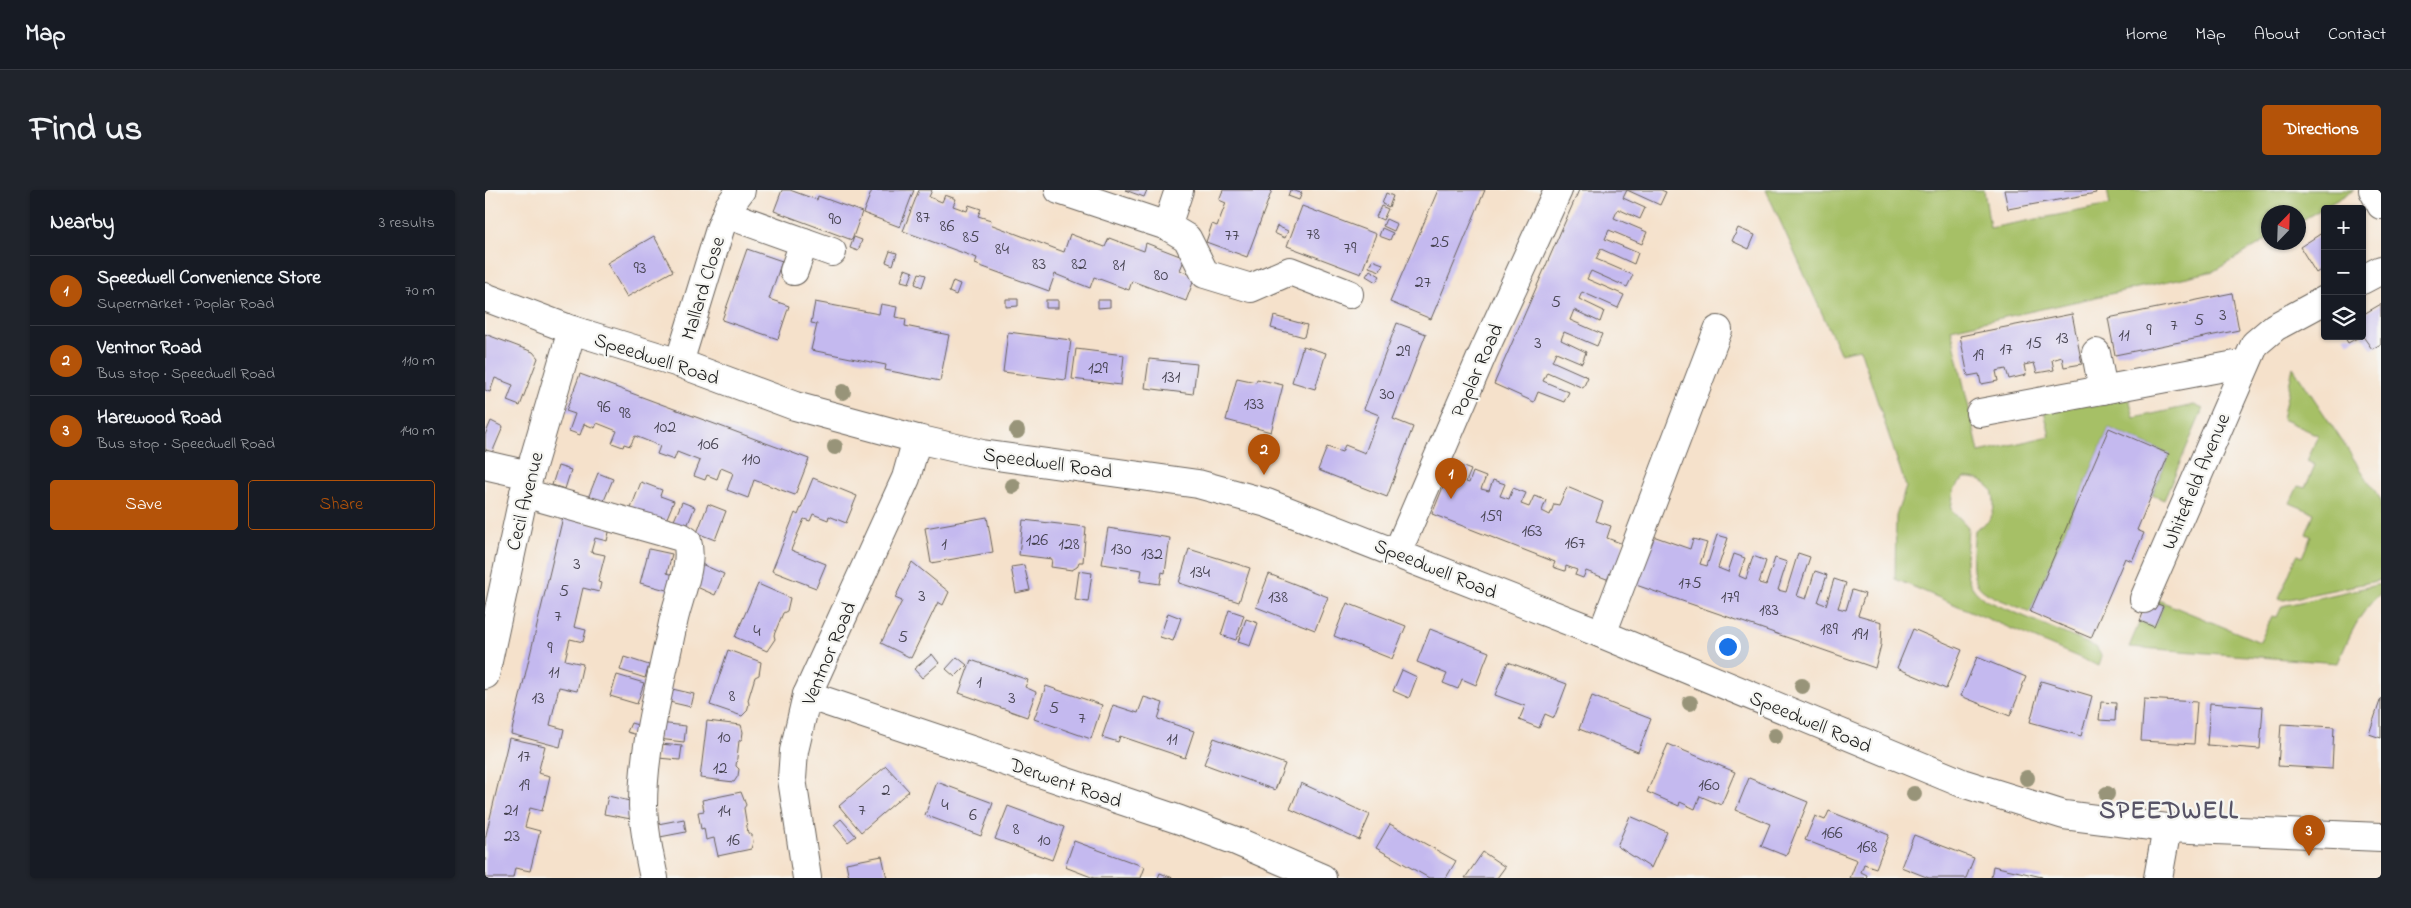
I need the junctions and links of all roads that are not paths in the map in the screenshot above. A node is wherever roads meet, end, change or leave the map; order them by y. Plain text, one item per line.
1 (741, 190) edge
2 (1059, 190) edge
3 (1179, 190) edge
4 (1558, 190) edge
5 (2373, 190) edge
6 (2381, 205) edge
7 (726, 214) junction
8 (1167, 226) junction
9 (804, 242) junction
10 (832, 252) dead end
11 (2381, 270) edge
12 (794, 272) dead end
13 (2366, 278) edge
14 (1349, 294) dead end
15 (485, 296) edge
16 (2321, 302) edge
17 (572, 330) junction
18 (1718, 330) dead end
19 (2096, 353) dead end
20 (679, 363) junction
21 (2245, 363) junction
22 (2103, 390) junction
23 (1980, 413) dead end
24 (917, 439) junction
25 (485, 465) edge
26 (527, 484) junction
27 (1397, 553) junction
28 (2144, 599) dead end
29 (1602, 634) junction
30 (485, 675) edge
31 (807, 695) junction
32 (2167, 828) junction
33 (2381, 837) edge
34 (654, 878) edge
35 (807, 878) edge
36 (1322, 878) edge
37 (2158, 878) edge

1 - 7 street, Mallard Close
2 - 8 street
3 - 8 street
4 - 27 street, Poplar Road
5 - 6 street
7 - 9 street, Mallard Close
7 - 20 street, Mallard Close
8 - 14 street
9 - 10 street, Mallard Close
9 - 12 street
11 - 13 street
15 - 17 street, Speedwell Road
16 - 21 street, Whitefield Avenue
17 - 20 street, Speedwell Road
17 - 26 street, Cecil Avenue
18 - 29 street
19 - 22 street
20 - 24 street, Speedwell Road
21 - 22 street
21 - 28 street, Whitefield Avenue
22 - 23 street
24 - 27 street, Speedwell Road
24 - 31 street, Ventnor Road
25 - 26 street
26 - 30 street, Cecil Avenue
26 - 34 street
27 - 29 street, Speedwell Road
29 - 32 street, Speedwell Road
31 - 35 street, Ventnor Road
31 - 36 street, Derwent Road
32 - 33 street, Speedwell Road
32 - 37 street

